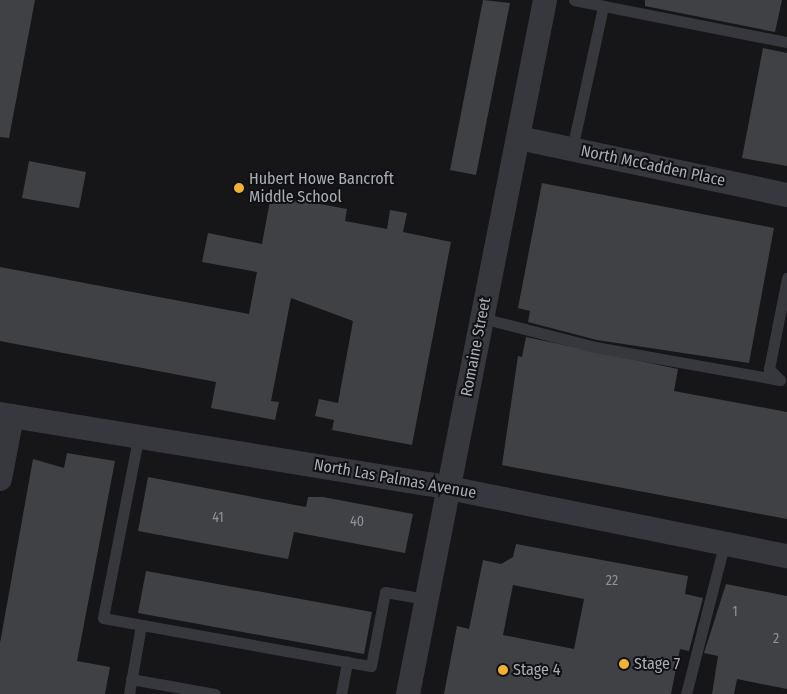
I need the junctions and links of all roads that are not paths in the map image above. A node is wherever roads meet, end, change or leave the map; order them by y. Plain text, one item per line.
1 (545, 0) edge
2 (574, 0) edge
3 (603, 7) junction
4 (787, 42) edge
5 (518, 138) junction
6 (572, 149) junction
7 (787, 194) edge
8 (787, 278) edge
9 (482, 318) junction
10 (783, 380) edge
11 (6, 415) edge
12 (139, 434) junction
13 (0, 479) edge
14 (449, 488) junction
15 (724, 545) junction
16 (787, 556) edge
17 (426, 599) junction
18 (141, 625) junction
19 (347, 662) junction
20 (131, 679) junction
21 (129, 694) edge
22 (215, 694) edge
23 (341, 694) edge
24 (408, 694) edge
25 (686, 694) edge

1 - 5 street, Romaine Street
2 - 3 lane
3 - 4 lane
3 - 6 lane
5 - 6 street, North McCadden Place
5 - 9 street, Romaine Street
6 - 7 street, North McCadden Place
8 - 10 lane
9 - 10 lane
9 - 14 street, Romaine Street
11 - 12 street, North Las Palmas Avenue
11 - 13 street
12 - 14 street, North Las Palmas Avenue
12 - 18 lane
14 - 15 street, North Las Palmas Avenue
14 - 17 street, Romaine Street
15 - 16 street, North Las Palmas Avenue
15 - 25 lane
17 - 19 lane
17 - 24 street, Romaine Street
18 - 19 lane
18 - 20 lane
19 - 23 lane
20 - 21 lane
20 - 22 lane

